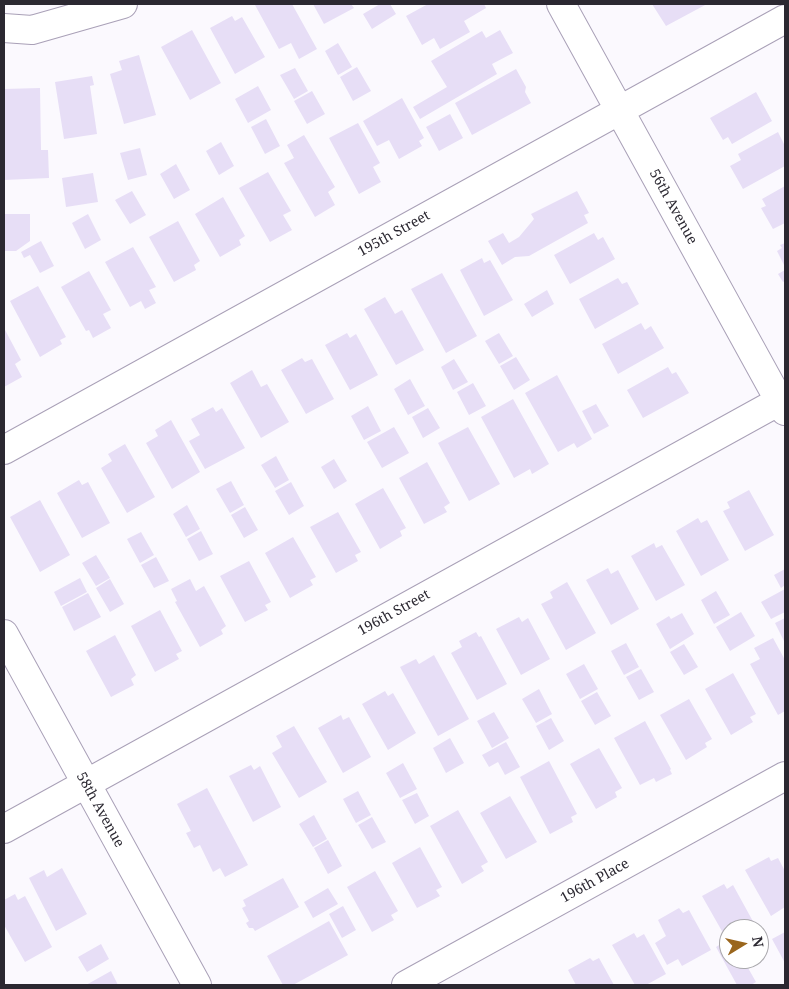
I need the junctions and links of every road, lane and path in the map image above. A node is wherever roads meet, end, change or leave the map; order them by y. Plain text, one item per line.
1 (123, 4) edge
2 (561, 4) edge
3 (785, 19) edge
4 (4, 28) edge
5 (620, 110) junction
6 (784, 403) edge
7 (4, 450) edge
8 (4, 634) edge
9 (785, 776) edge
10 (86, 783) junction
11 (4, 829) edge
12 (197, 985) edge
13 (406, 985) edge

1 - 4 street
2 - 5 street, 56th Avenue
3 - 5 street, 195th Street
5 - 6 street, 56th Avenue
5 - 7 street, 195th Street
6 - 10 street, 196th Street
8 - 10 street, 58th Avenue
9 - 13 street, 196th Place
10 - 11 street, 196th Street
10 - 12 street, 58th Avenue

